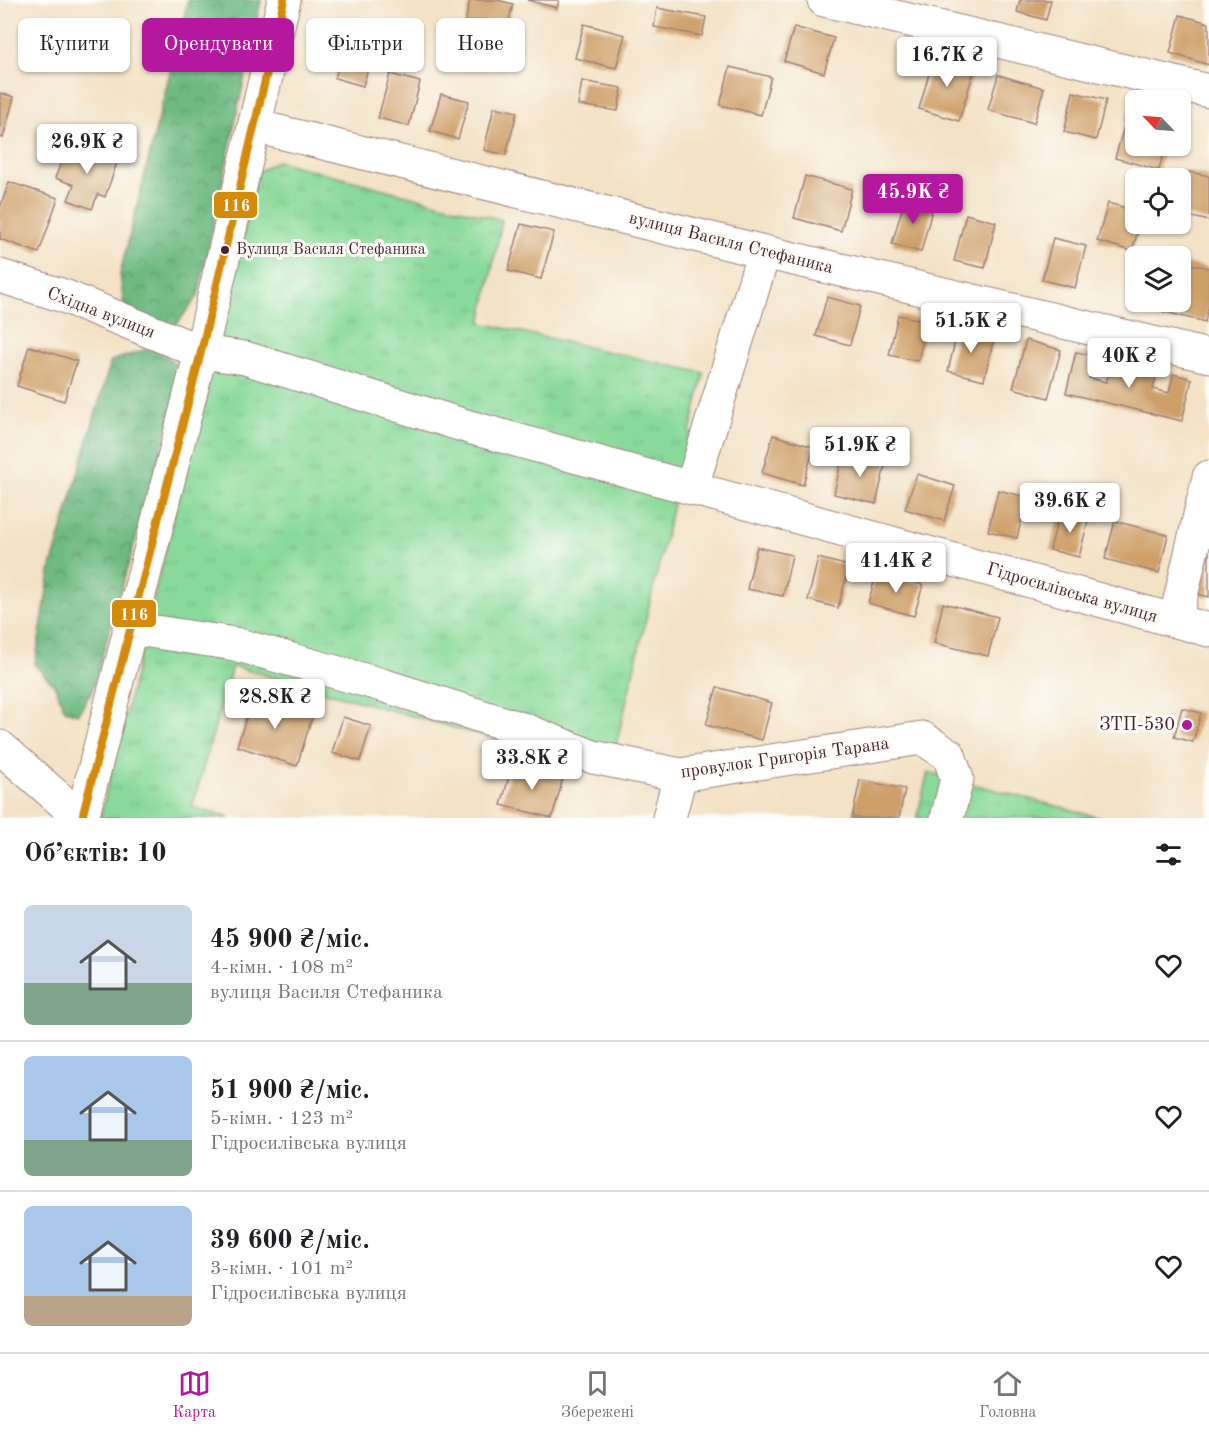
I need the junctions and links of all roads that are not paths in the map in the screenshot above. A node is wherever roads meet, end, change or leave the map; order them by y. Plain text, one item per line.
1 (284, 0) edge
2 (824, 0) edge
3 (1209, 91) edge
4 (255, 126) junction
5 (764, 252) junction
6 (0, 276) edge
7 (201, 352) junction
8 (1209, 356) edge
9 (1209, 477) edge
10 (692, 486) junction
11 (1175, 621) junction
12 (129, 628) junction
13 (1209, 630) edge
14 (0, 747) edge
15 (680, 775) junction
16 (82, 818) edge
17 (669, 818) edge
18 (947, 818) edge

1 - 4 street
2 - 3 street
4 - 5 street, вулиця Василя Стефаника
4 - 7 street
5 - 8 street, вулиця Василя Стефаника
5 - 10 street
6 - 7 street, Східна вулиця
7 - 10 street, Східна вулиця
7 - 12 street
9 - 11 street
10 - 11 street, Гідросилівська вулиця
11 - 13 street, Гідросилівська вулиця
12 - 15 street, провулок Григорія Тарана
12 - 16 street
14 - 16 street
15 - 17 street
15 - 18 street, провулок Григорія Тарана

